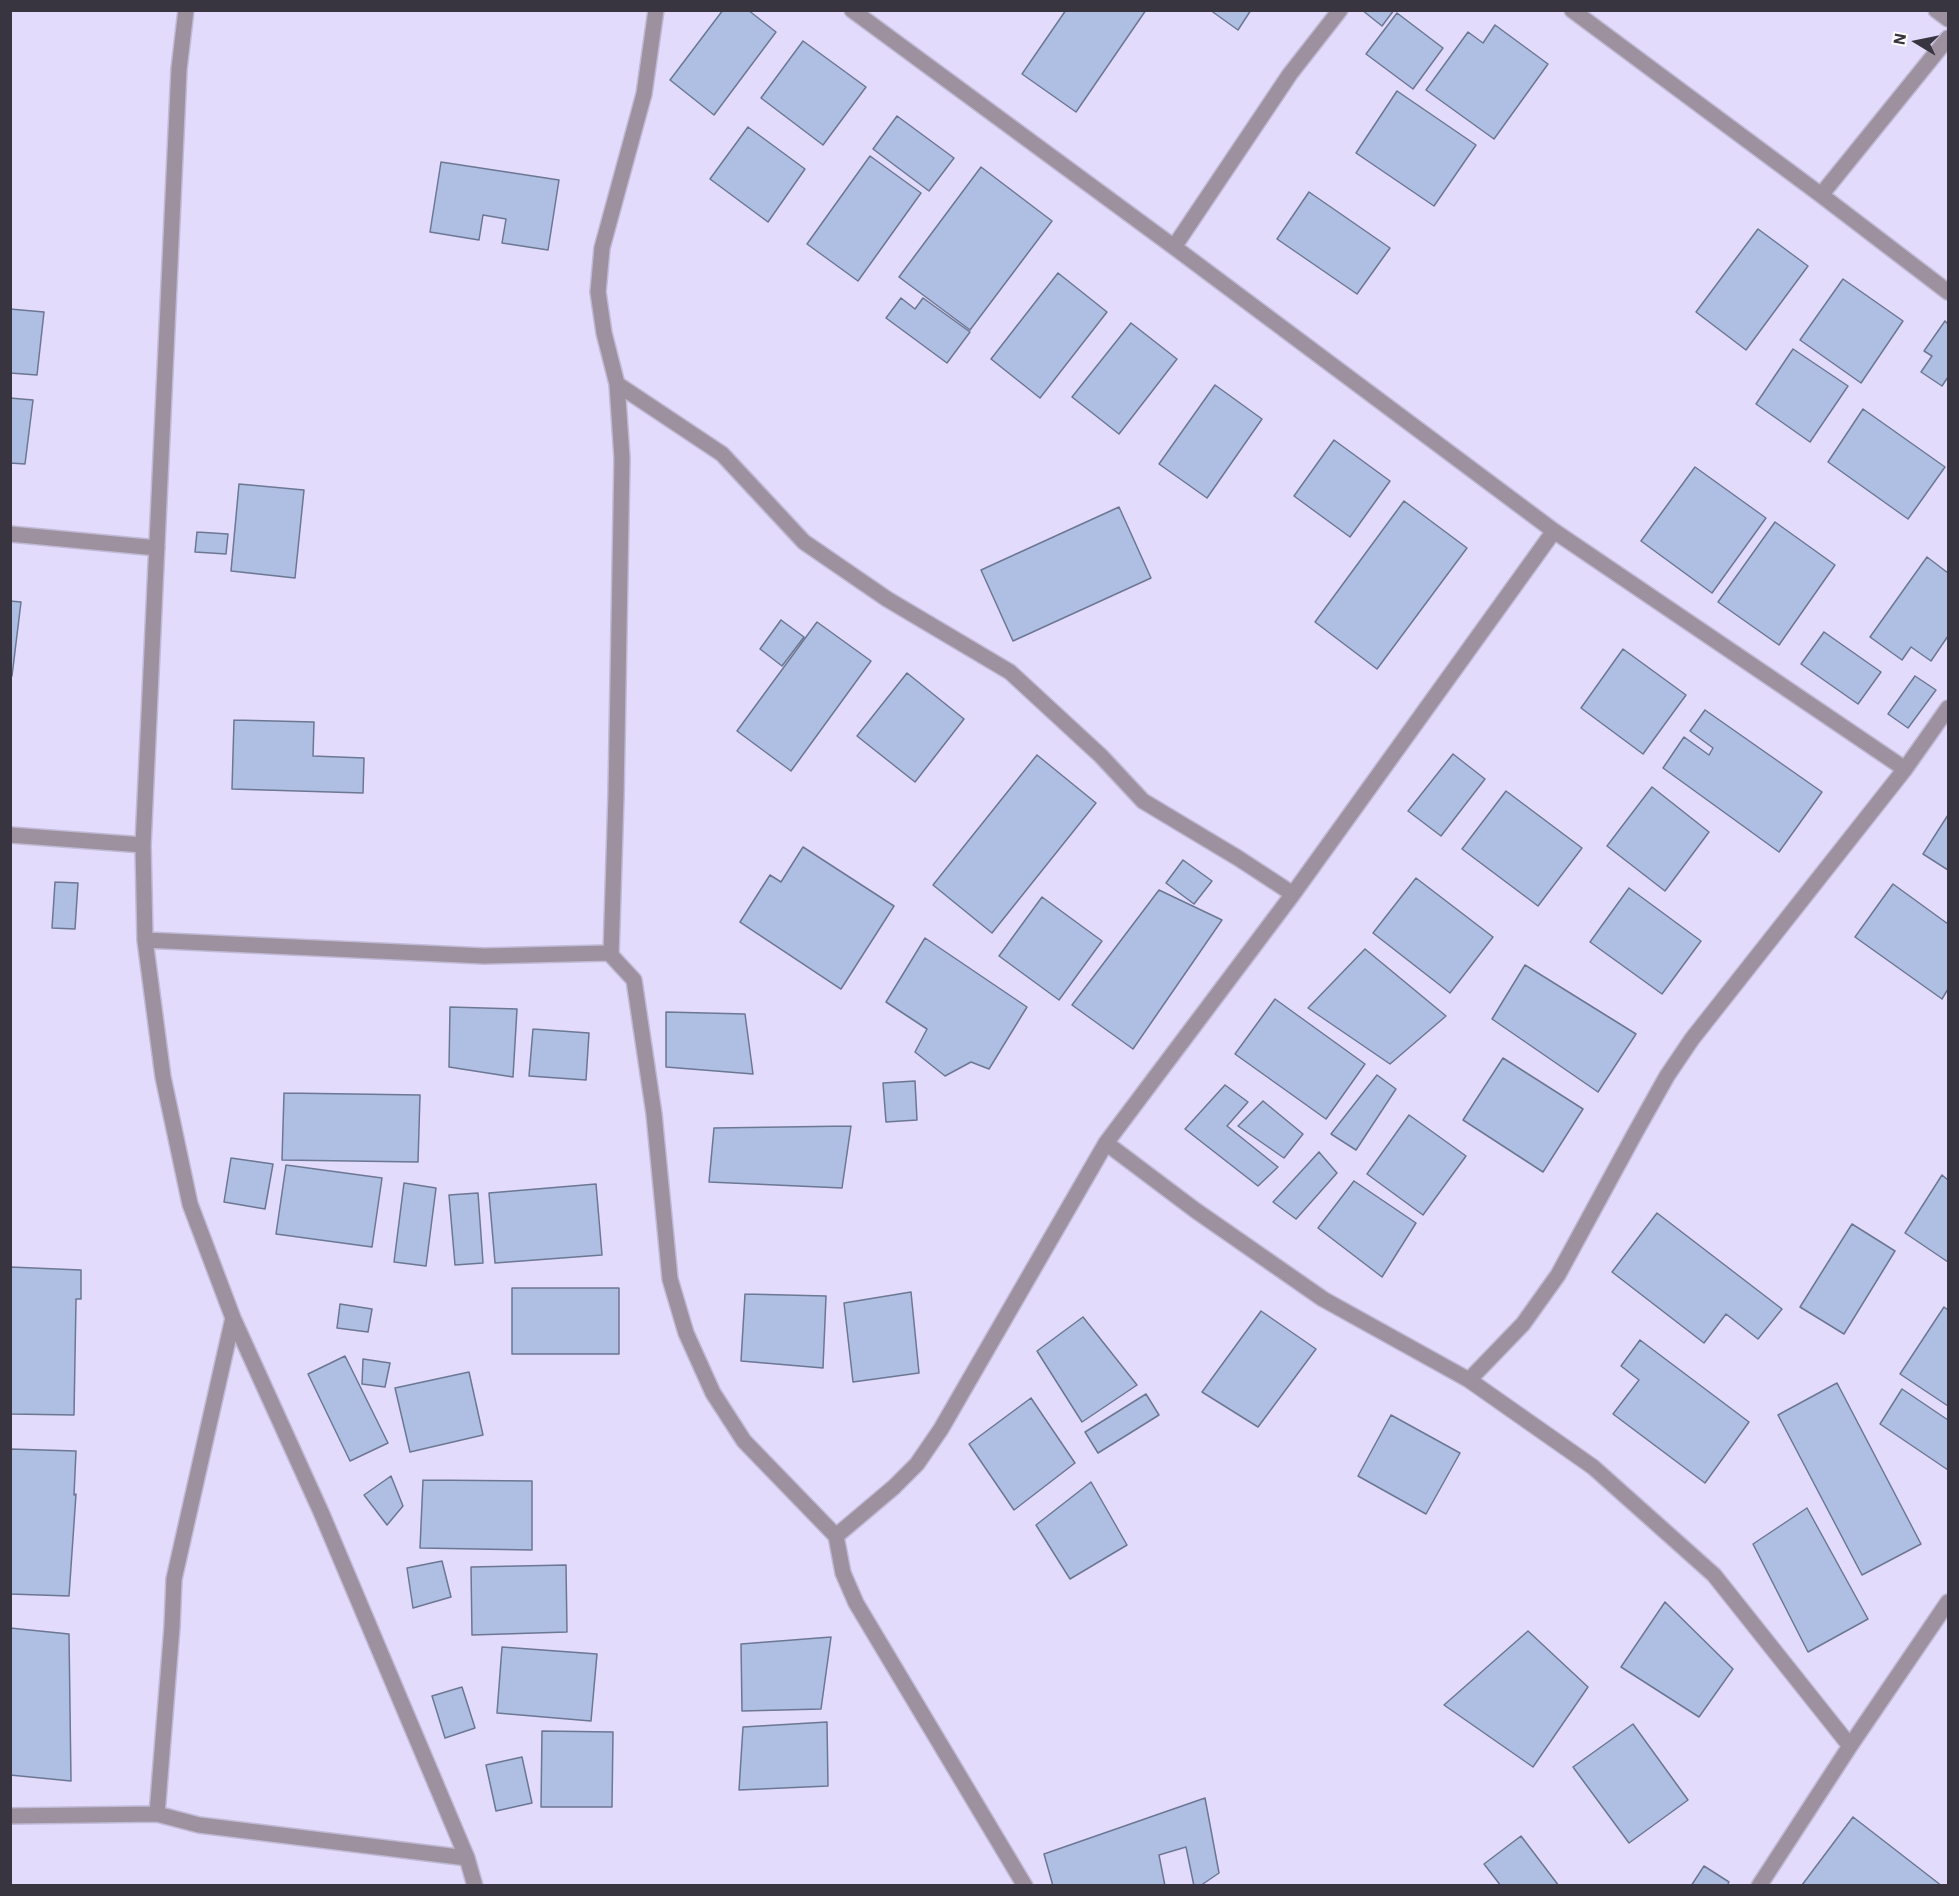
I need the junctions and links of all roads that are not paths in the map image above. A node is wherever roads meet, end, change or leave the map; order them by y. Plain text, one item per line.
1 (186, 10) edge
2 (656, 10) edge
3 (852, 10) edge
4 (1340, 10) edge
5 (1572, 10) edge
6 (1936, 10) edge
7 (1948, 19) edge
8 (1948, 38) edge
9 (1821, 195) junction
10 (1174, 247) junction
11 (1948, 292) edge
12 (617, 384) junction
13 (1554, 531) junction
14 (10, 534) edge
15 (157, 548) junction
16 (1948, 708) edge
17 (1905, 769) junction
18 (10, 836) edge
19 (143, 845) junction
20 (1293, 894) junction
21 (145, 940) junction
22 (611, 955) junction
23 (1106, 1143) junction
24 (232, 1318) junction
25 (1469, 1380) junction
26 (836, 1536) junction
27 (1948, 1602) edge
28 (1850, 1746) junction
29 (157, 1814) junction
30 (10, 1816) edge
31 (466, 1858) junction
32 (475, 1886) edge
33 (1025, 1886) edge
34 (1760, 1886) edge

1 - 15 street
2 - 12 street
3 - 10 street
4 - 10 street
5 - 9 street
6 - 7 street
8 - 9 street
9 - 11 street
10 - 13 street
12 - 20 street
12 - 22 street
13 - 17 street
13 - 20 street
14 - 15 street
15 - 19 street
16 - 17 street
17 - 25 street
18 - 19 street
19 - 21 street
20 - 23 street
21 - 22 street
21 - 24 street
22 - 26 street
23 - 25 street
23 - 26 street
24 - 29 street
24 - 31 street
25 - 28 street
26 - 33 street
27 - 28 street
28 - 34 street
29 - 30 street
29 - 31 street
31 - 32 street

